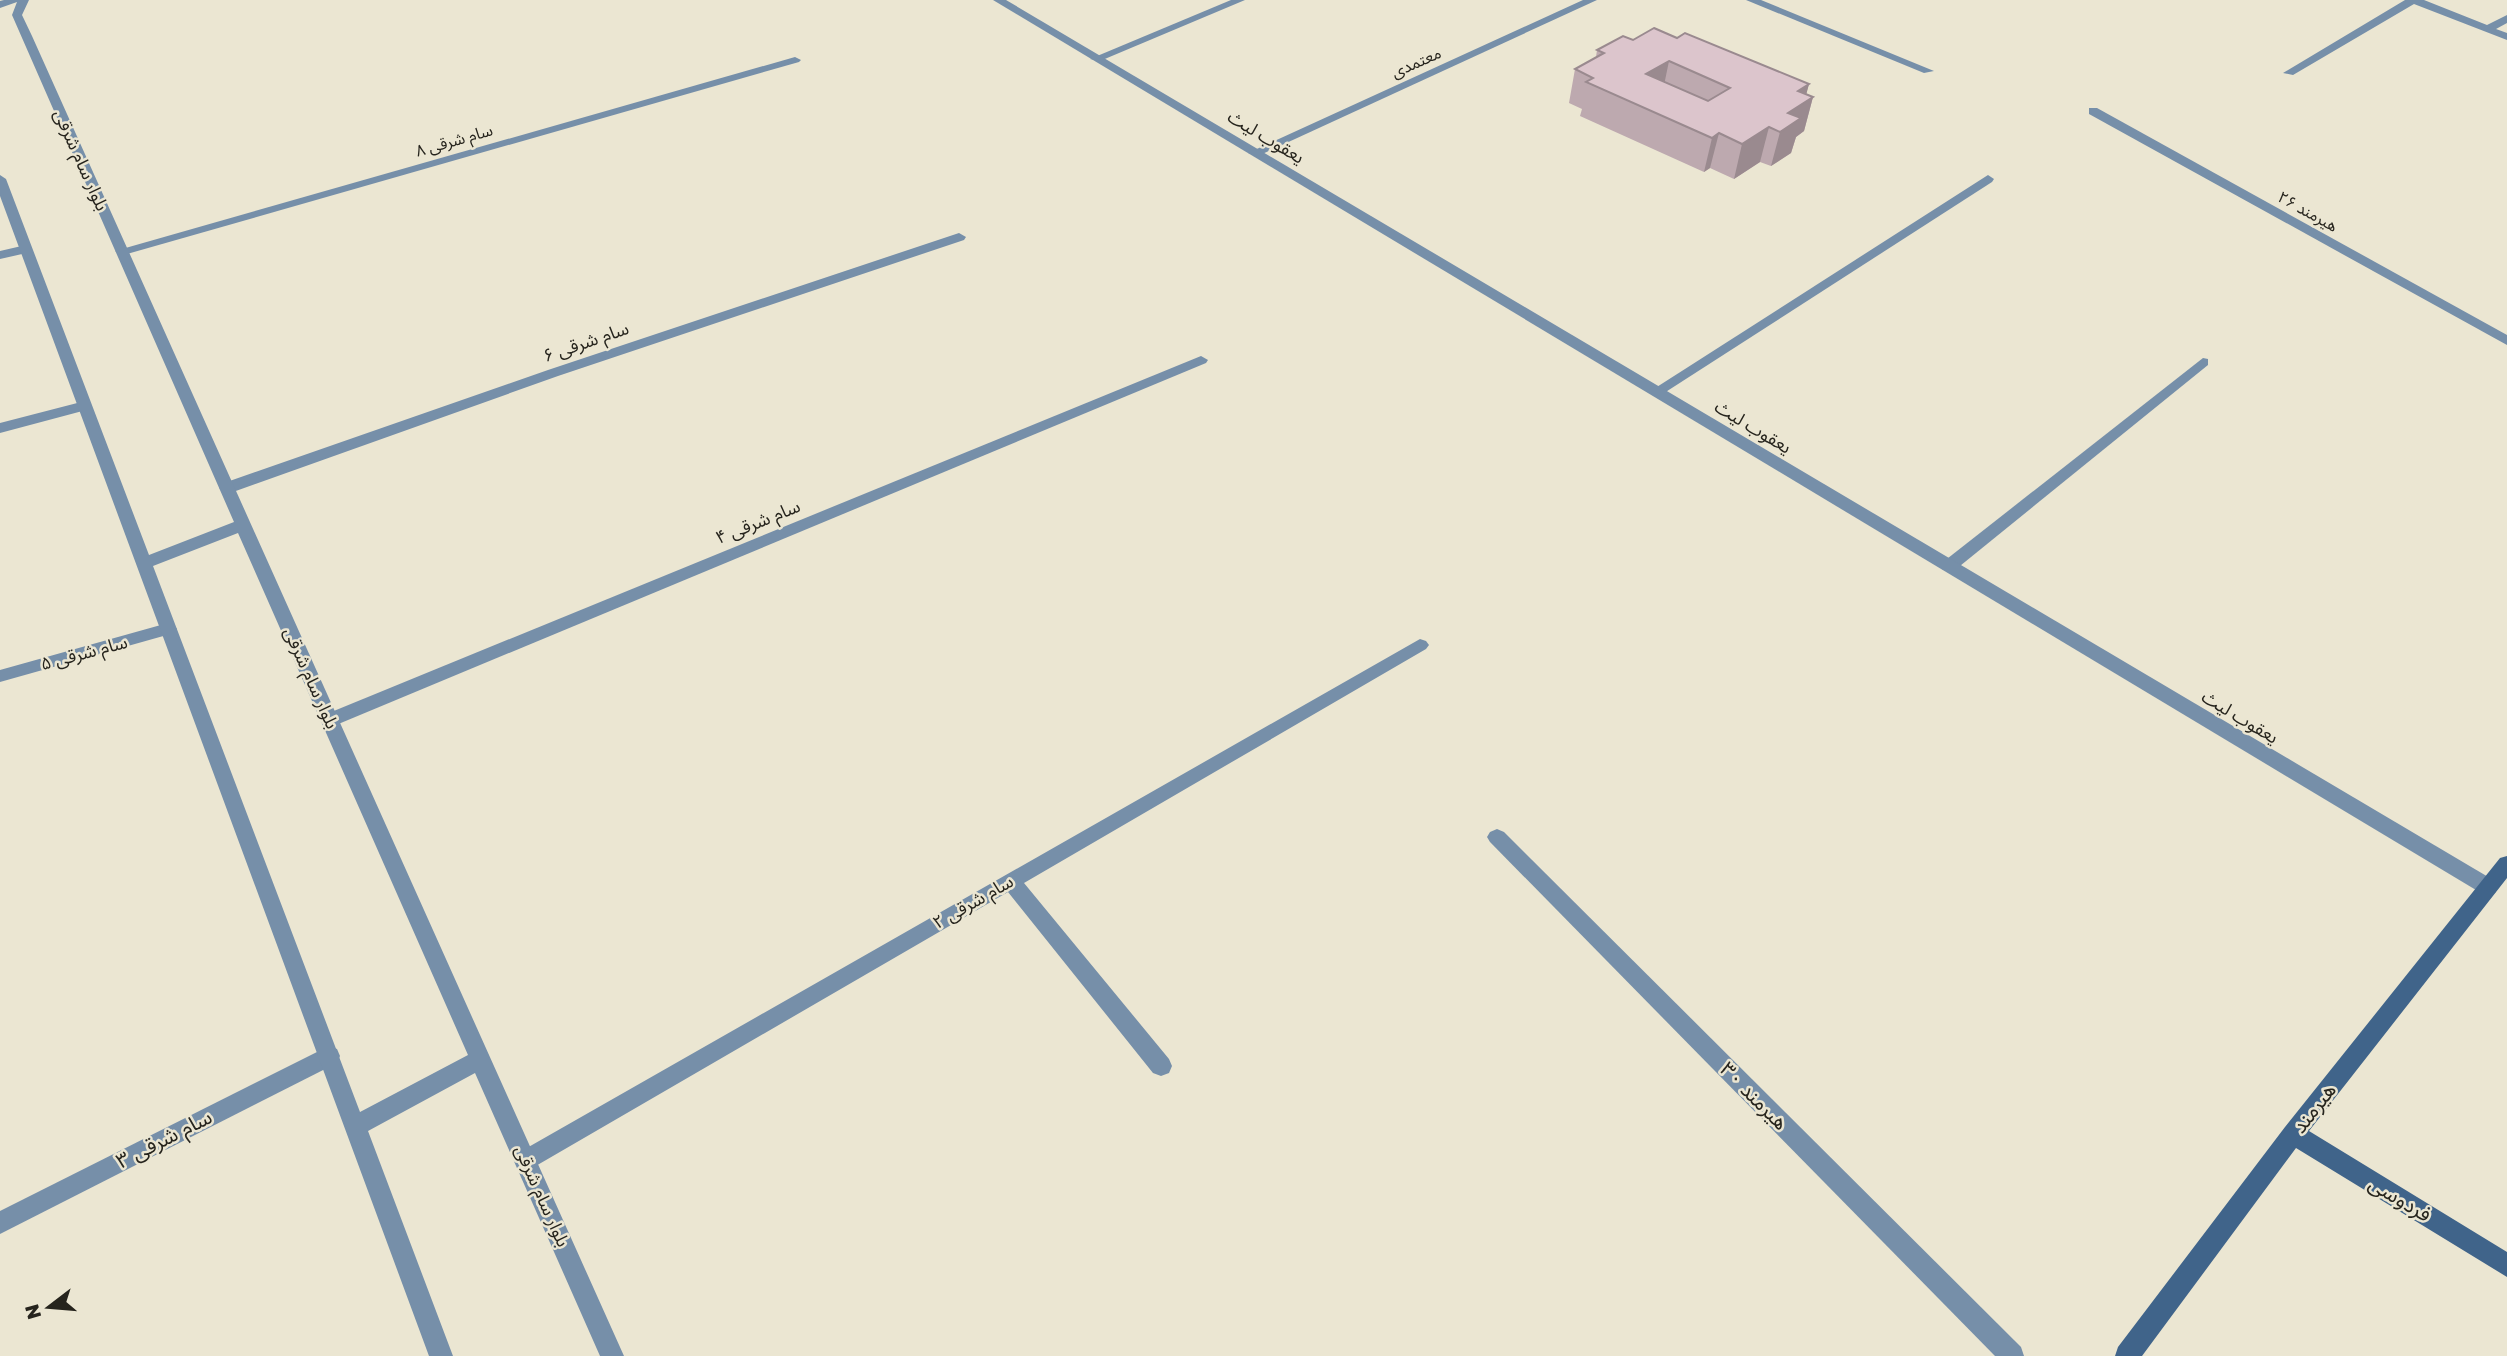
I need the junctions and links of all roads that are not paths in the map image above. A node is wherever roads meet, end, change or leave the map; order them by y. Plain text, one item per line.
1 (13, 0) edge
2 (24, 0) edge
3 (998, 0) edge
4 (1240, 0) edge
5 (1592, 0) edge
6 (1751, 0) edge
7 (2413, 0) edge
8 (0, 5) edge
9 (2507, 18) edge
10 (2488, 29) junction
11 (2507, 37) edge
12 (1096, 58) junction
13 (796, 60) dead end
14 (1927, 71) dead end
15 (2289, 74) dead end
16 (2093, 111) dead end
17 (1254, 153) junction
18 (0, 179) edge
19 (1988, 179) dead end
20 (959, 237) dead end
21 (26, 249) junction
22 (122, 251) junction
23 (0, 255) edge
24 (2507, 341) edge
25 (1201, 359) dead end
26 (2203, 362) dead end
27 (1656, 392) junction
28 (85, 406) junction
29 (0, 428) edge
30 (227, 488) junction
31 (243, 525) junction
32 (144, 563) junction
33 (1949, 566) junction
34 (168, 629) junction
35 (1420, 645) dead end
36 (0, 676) edge
37 (330, 720) junction
38 (1497, 837) dead end
39 (2507, 864) edge
40 (1011, 881) junction
41 (2488, 887) junction
42 (329, 1056) junction
43 (481, 1059) junction
44 (1161, 1066) dead end
45 (355, 1126) junction
46 (2293, 1134) junction
47 (526, 1160) junction
48 (0, 1223) edge
49 (2507, 1265) edge
50 (441, 1356) edge
51 (612, 1356) edge
52 (2012, 1356) edge
53 (2127, 1356) edge

1 - 8 street
2 - 22 street, بلوار سام شرقی
3 - 12 street, یعقوب لیث
4 - 12 street
5 - 17 street, معتمدی
6 - 14 street
7 - 10 street
7 - 15 street
9 - 10 street
10 - 11 street
12 - 17 street, یعقوب لیث
13 - 22 street, سام شرقی ۸
16 - 24 street, هیرمند ۲۶
17 - 27 street, یعقوب لیث
18 - 21 street
19 - 27 street
20 - 30 street, سام شرقی ۶
21 - 23 street
21 - 28 street
22 - 30 street, بلوار سام شرقی
25 - 37 street, سام شرقی ۴
26 - 33 street
27 - 33 street, یعقوب لیث
28 - 29 street
28 - 32 street
30 - 31 street, بلوار سام شرقی
31 - 32 street
31 - 37 street, بلوار سام شرقی
32 - 34 street
33 - 41 street, یعقوب لیث
34 - 36 street, سام شرقی ۵
34 - 42 street
35 - 40 street, سام شرقی ۲
37 - 43 street, بلوار سام شرقی
38 - 52 street, هیرمند ۳۰
39 - 41 main road, هیرمند
40 - 44 street
40 - 47 street, سام شرقی ۲
41 - 46 main road, هیرمند
42 - 45 street
42 - 48 street, سام شرقی ۳
43 - 45 street
43 - 47 street, بلوار سام شرقی
45 - 50 street
46 - 49 main road, فردوسی
46 - 53 main road, هیرمند
47 - 51 street, بلوار سام شرقی

